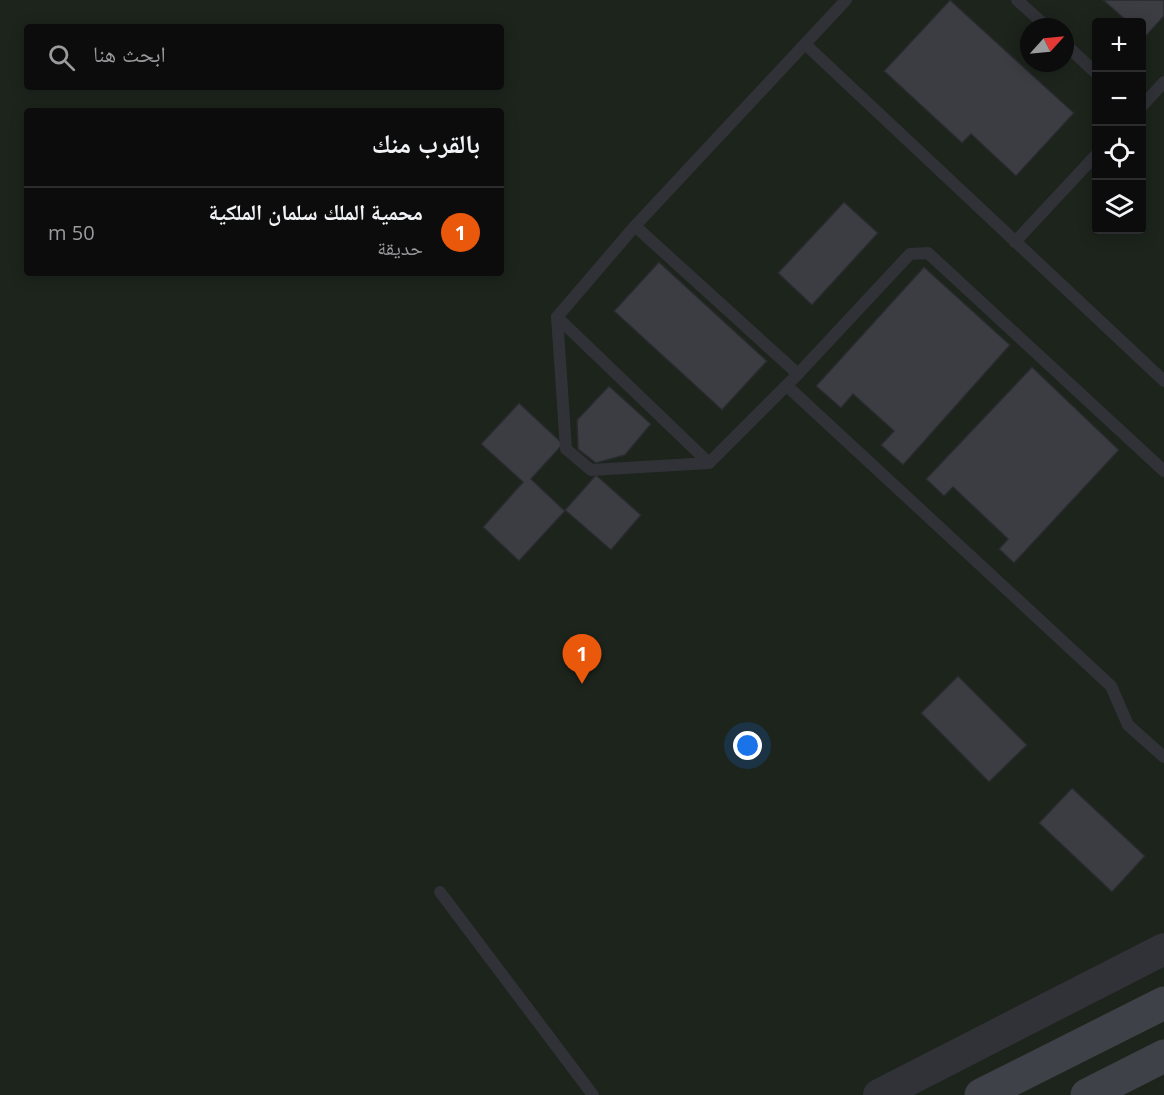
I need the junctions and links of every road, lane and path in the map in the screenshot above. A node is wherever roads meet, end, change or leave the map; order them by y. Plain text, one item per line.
1 (846, 0) edge
2 (1017, 0) edge
3 (1037, 18) edge
4 (805, 44) junction
5 (1074, 52) edge
6 (1095, 72) edge
7 (1164, 82) edge
8 (1146, 102) edge
9 (1092, 158) edge
10 (636, 226) junction
11 (1015, 243) junction
12 (557, 317) junction
13 (798, 374) junction
14 (1164, 381) edge
15 (787, 386) junction
16 (710, 463) junction
17 (1164, 471) edge
18 (1164, 757) edge
19 (440, 892) dead end
20 (1164, 949) edge
21 (1164, 1003) edge
22 (1164, 1056) edge
23 (593, 1095) edge
24 (879, 1095) edge
25 (981, 1095) edge
26 (1087, 1095) edge

1 - 4 lane
2 - 3 lane
4 - 10 lane
4 - 11 lane
5 - 6 lane
7 - 8 lane
9 - 11 lane
10 - 12 lane
10 - 13 lane
11 - 14 lane
12 - 16 lane
12 - 16 lane
13 - 15 lane
13 - 17 lane
15 - 16 lane
15 - 18 lane
19 - 23 lane
20 - 24 street
21 - 25 main road
22 - 26 main road

